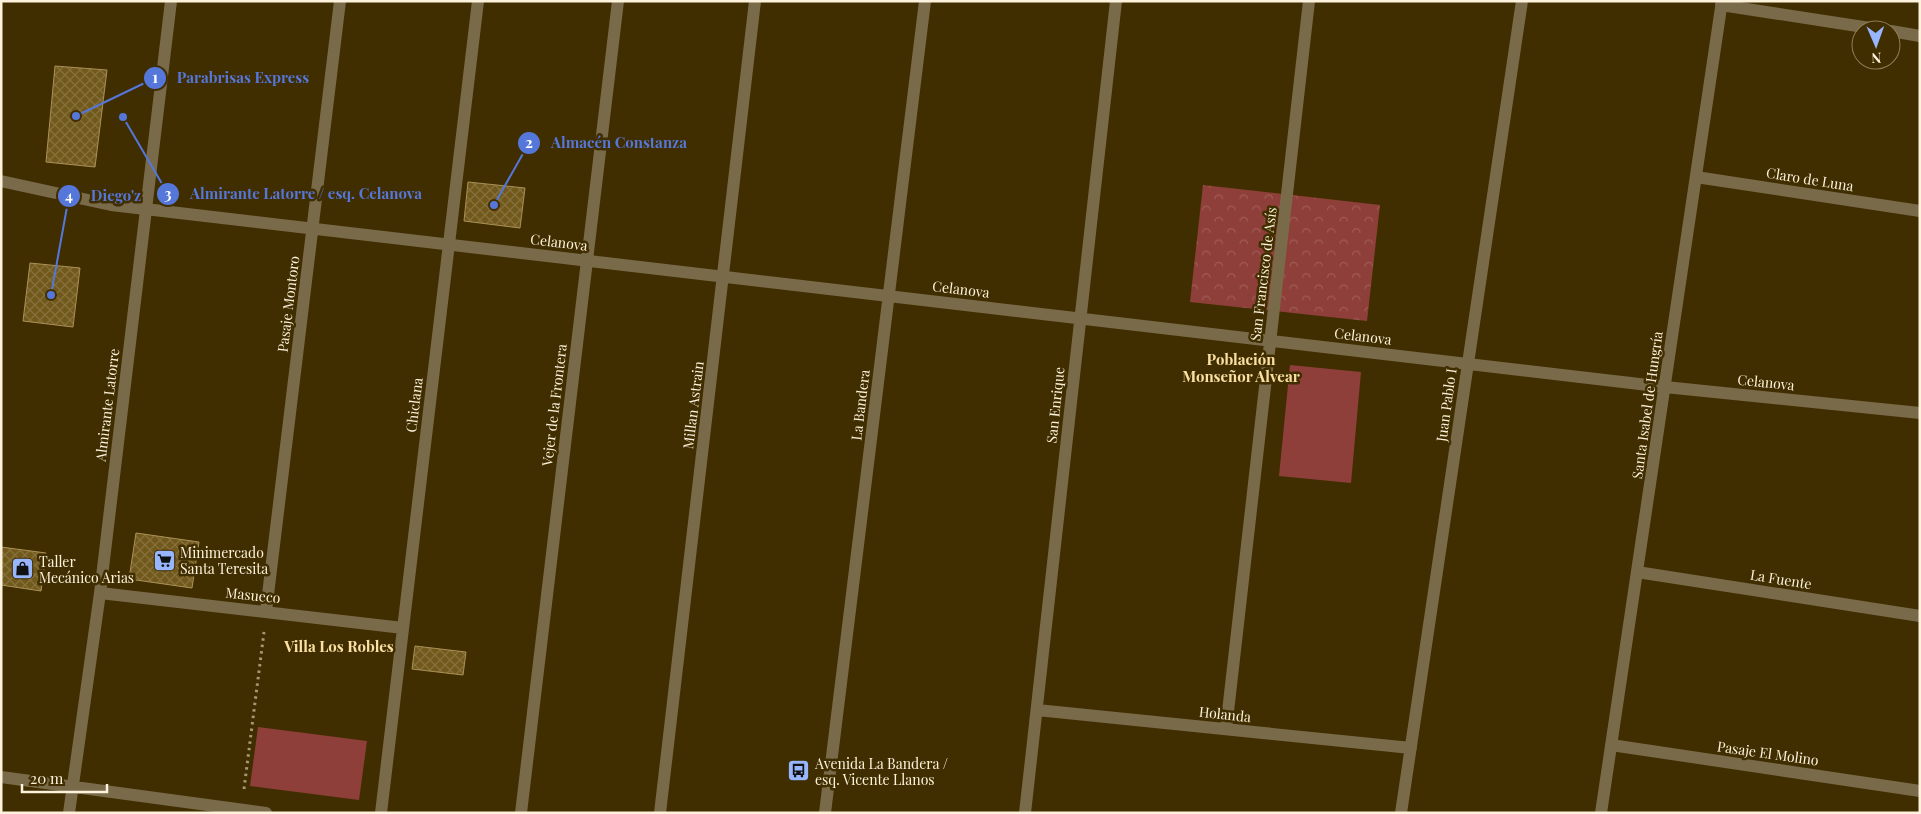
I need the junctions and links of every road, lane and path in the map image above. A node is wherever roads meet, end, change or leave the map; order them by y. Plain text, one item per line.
1 (171, 1) edge
2 (340, 1) edge
3 (478, 1) edge
4 (618, 1) edge
5 (755, 1) edge
6 (925, 1) edge
7 (1116, 1) edge
8 (1310, 1) edge
9 (1522, 1) edge
10 (1722, 3) edge
11 (1851, 25) edge
12 (1901, 33) edge
13 (1920, 36) edge
14 (1696, 177) junction
15 (1, 181) edge
16 (146, 208) junction
17 (1920, 211) edge
18 (312, 228) junction
19 (449, 244) junction
20 (587, 260) junction
21 (723, 276) junction
22 (889, 296) junction
23 (1080, 318) junction
24 (1270, 340) junction
25 (1468, 364) junction
26 (1665, 386) junction
27 (1920, 413) edge
28 (1637, 572) junction
29 (100, 593) junction
30 (266, 611) junction
31 (1920, 616) edge
32 (403, 628) junction
33 (1037, 710) junction
34 (1226, 729) junction
35 (1611, 745) junction
36 (1411, 748) junction
37 (1, 777) edge
38 (74, 788) junction
39 (1920, 791) edge
40 (247, 812) edge
41 (70, 813) edge
42 (266, 813) edge
43 (381, 813) edge
44 (521, 813) edge
45 (660, 813) edge
46 (825, 813) edge
47 (1025, 813) edge
48 (1401, 813) edge
49 (1601, 813) edge

1 - 16 street, Almirante Latorre
2 - 18 street, Pasaje Montoro
3 - 19 street, Chiclana
4 - 20 street, Vejer de la Frontera
5 - 21 street, Millan Astrain
6 - 22 street, La Bandera
7 - 23 street, San Enrique
8 - 24 street, San Francisco de Asís
9 - 25 street, Juan Pablo I
10 - 11 street
10 - 14 street, Santa Isabel de Hungría
12 - 13 street
14 - 17 street, Claro de Luna
14 - 26 street, Santa Isabel de Hungría
15 - 16 street, Celanova
16 - 18 street, Celanova
16 - 29 street, Almirante Latorre
18 - 19 street, Celanova
18 - 30 street, Pasaje Montoro
19 - 20 street, Celanova
19 - 32 street, Chiclana
20 - 21 street, Celanova
20 - 44 street, Vejer de la Frontera
21 - 22 street, Celanova
21 - 45 street, Millan Astrain
22 - 23 street, Celanova
22 - 46 street, La Bandera
23 - 24 street, Celanova
23 - 33 street, San Enrique
24 - 25 street, Celanova
24 - 34 street, San Francisco de Asís
25 - 26 street, Celanova
25 - 36 street, Juan Pablo I
26 - 27 street, Celanova
26 - 28 street, Santa Isabel de Hungría
28 - 31 street, La Fuente
28 - 35 street, Santa Isabel de Hungría
29 - 30 street, Masueco
29 - 38 street, Almirante Latorre
30 - 32 street, Masueco
30 - 40 path
32 - 43 street, Chiclana
33 - 34 street, Holanda
33 - 47 street, San Enrique
34 - 36 street, Holanda
35 - 39 street, Pasaje El Molino
35 - 49 street, Santa Isabel de Hungría
36 - 48 street, Juan Pablo I
37 - 38 street
38 - 40 street
38 - 41 street, Almirante Latorre
40 - 42 street

